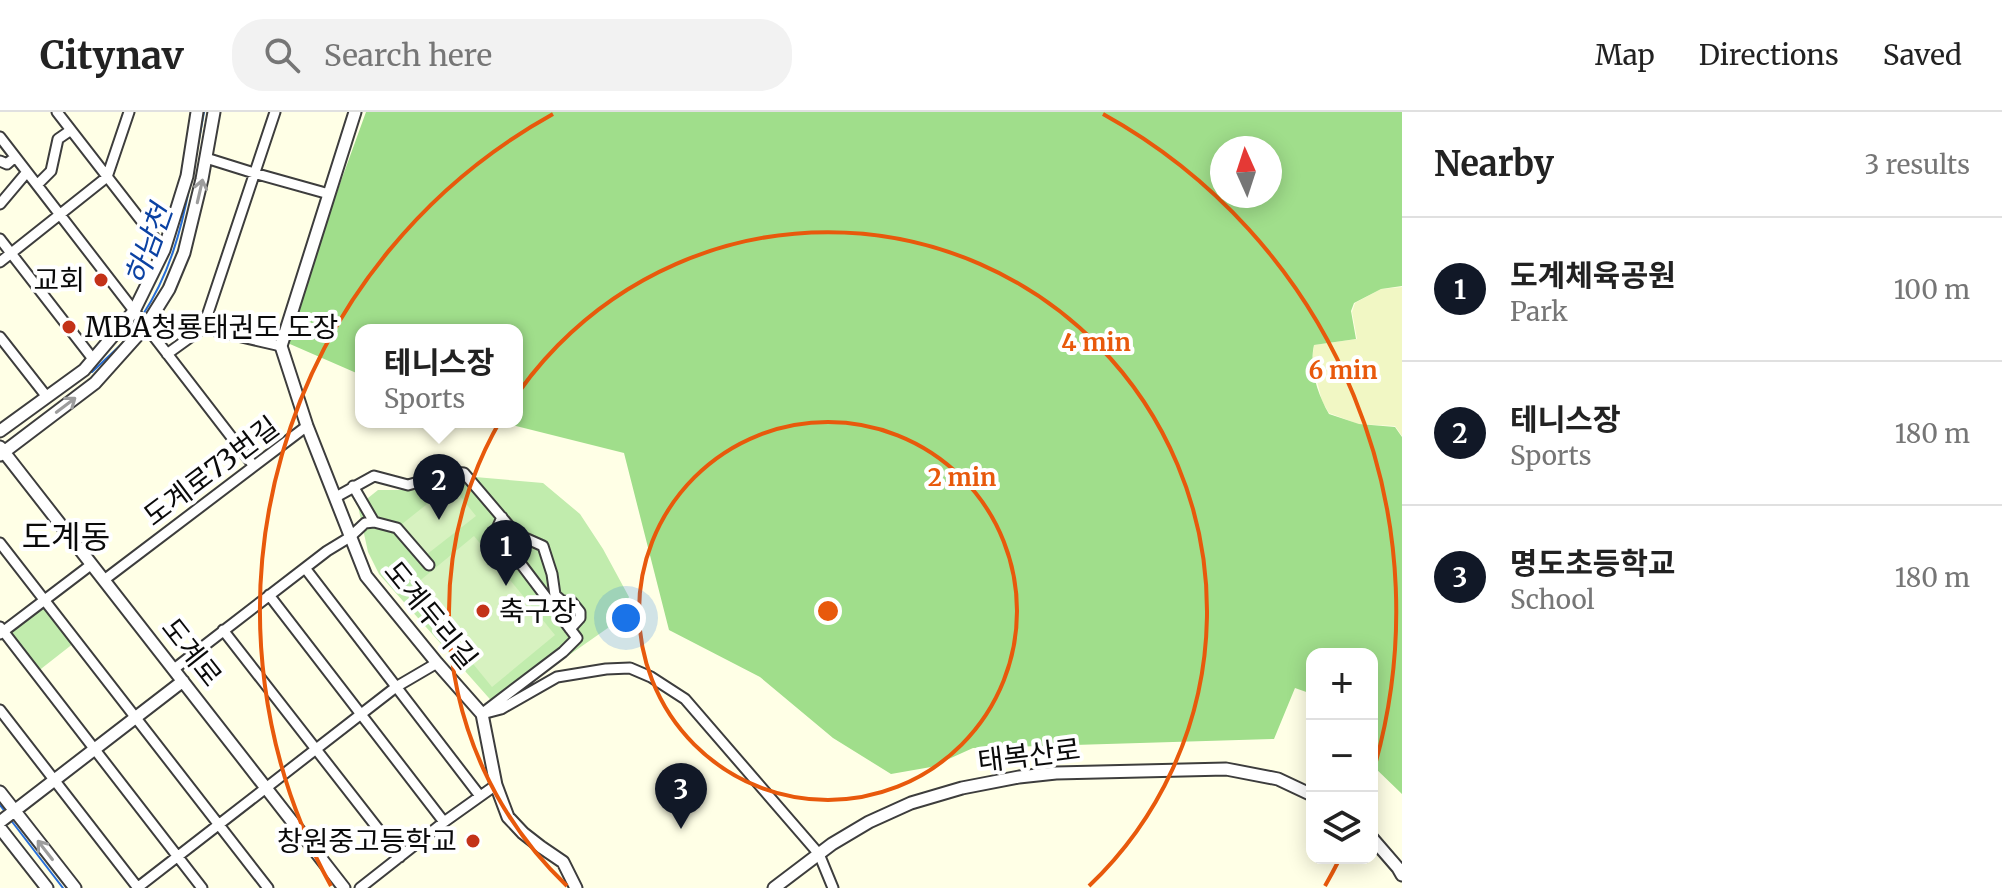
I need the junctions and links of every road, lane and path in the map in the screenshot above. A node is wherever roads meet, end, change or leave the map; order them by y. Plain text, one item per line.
1 (57, 112) edge
2 (129, 112) edge
3 (197, 112) edge
4 (214, 112) edge
5 (275, 112) edge
6 (355, 112) edge
7 (71, 130) junction
8 (0, 137) edge
9 (15, 157) junction
10 (206, 158) junction
11 (0, 161) edge
12 (27, 172) junction
13 (254, 173) junction
14 (107, 177) junction
15 (37, 185) junction
16 (329, 194) junction
17 (0, 204) edge
18 (60, 214) junction
19 (0, 239) edge
20 (164, 250) junction
21 (11, 253) junction
22 (0, 262) edge
23 (140, 319) junction
24 (203, 328) junction
25 (0, 337) edge
26 (281, 346) junction
27 (167, 354) junction
28 (93, 359) junction
29 (84, 370) junction
30 (95, 383) junction
31 (47, 397) junction
32 (307, 426) junction
33 (0, 431) edge
34 (1, 451) edge
35 (253, 465) junction
36 (353, 486) junction
37 (336, 497) junction
38 (502, 517) junction
39 (374, 522) junction
40 (350, 537) junction
41 (0, 543) edge
42 (92, 564) junction
43 (429, 565) dead end
44 (305, 568) junction
45 (104, 580) junction
46 (269, 595) junction
47 (44, 599) junction
48 (570, 629) junction
49 (223, 630) junction
50 (1, 631) edge
51 (437, 663) junction
52 (174, 669) junction
53 (183, 681) junction
54 (396, 687) junction
55 (0, 710) edge
56 (361, 714) junction
57 (482, 714) junction
58 (135, 718) junction
59 (94, 749) junction
60 (316, 750) junction
61 (55, 780) junction
62 (496, 785) junction
63 (267, 788) junction
64 (0, 792) edge
65 (1306, 792) edge
66 (480, 796) junction
67 (6, 819) edge
68 (444, 822) junction
69 (219, 825) junction
70 (1378, 845) edge
71 (819, 854) junction
72 (178, 856) junction
73 (400, 857) junction
74 (1402, 875) edge
75 (47, 888) edge
76 (75, 888) edge
77 (138, 888) edge
78 (202, 888) edge
79 (268, 888) edge
80 (344, 888) edge
81 (360, 888) edge
82 (576, 888) edge
83 (774, 888) edge
84 (833, 888) edge

1 - 7 street
2 - 14 street
3 - 20 street
4 - 10 street
5 - 13 street
6 - 16 street
7 - 14 street
7 - 15 street
8 - 9 street
9 - 11 street
9 - 12 street
10 - 13 street
23 -> 10 street
12 - 15 street
12 - 17 street
13 - 16 street
13 - 24 street
14 - 18 street
14 - 20 street
15 - 18 street
16 - 26 street
18 - 21 street
18 - 23 street
19 - 21 street
20 - 23 street
21 - 22 street
21 - 28 street
23 - 27 street
23 - 28 street
23 - 30 street
24 - 26 street
24 - 27 street
25 - 31 street
26 - 32 street, 도계두리길
27 - 35 street
28 - 29 street
29 - 30 street
29 - 31 street
34 -> 30 street
31 - 33 street
32 - 35 street, 도계로73번길
32 - 37 street, 도계두리길
34 - 42 street, 도계로
35 - 45 street, 도계로73번길
36 - 37 street
36 - 38 street
36 - 39 street
37 - 40 street, 도계두리길
38 - 48 street
38 - 48 street
39 - 40 street
39 - 43 street
40 - 44 street
40 - 51 street, 도계두리길
41 - 47 street
42 - 45 street, 도계로
42 - 47 street
44 - 46 street
44 - 54 street
45 - 52 street, 도계로
46 - 49 street
46 - 56 street
47 - 50 street
47 - 58 street
48 - 57 street
49 - 52 street
49 - 60 street
50 - 59 street
51 - 54 street
51 - 57 street, 도계두리길
52 - 53 street, 도계로
53 - 58 street
53 - 63 street, 도계로
54 - 56 street
54 - 66 street
55 - 61 street
56 - 60 street
56 - 68 street
57 - 62 street
57 - 71 street
58 - 59 street
58 - 69 street
59 - 61 street
59 - 72 street
60 - 63 street
60 - 73 street
61 - 67 street
61 - 77 street
62 - 66 street
62 - 82 street
63 - 69 street
63 - 80 street, 도계로
64 - 67 street
65 - 71 street, 태복산로
66 - 68 street
67 - 75 street
76 -> 67 street
68 - 73 street
69 - 72 street
69 - 79 street
70 - 74 street
71 - 83 street, 태복산로
71 - 84 street
72 - 77 street
72 - 78 street
73 - 81 street

